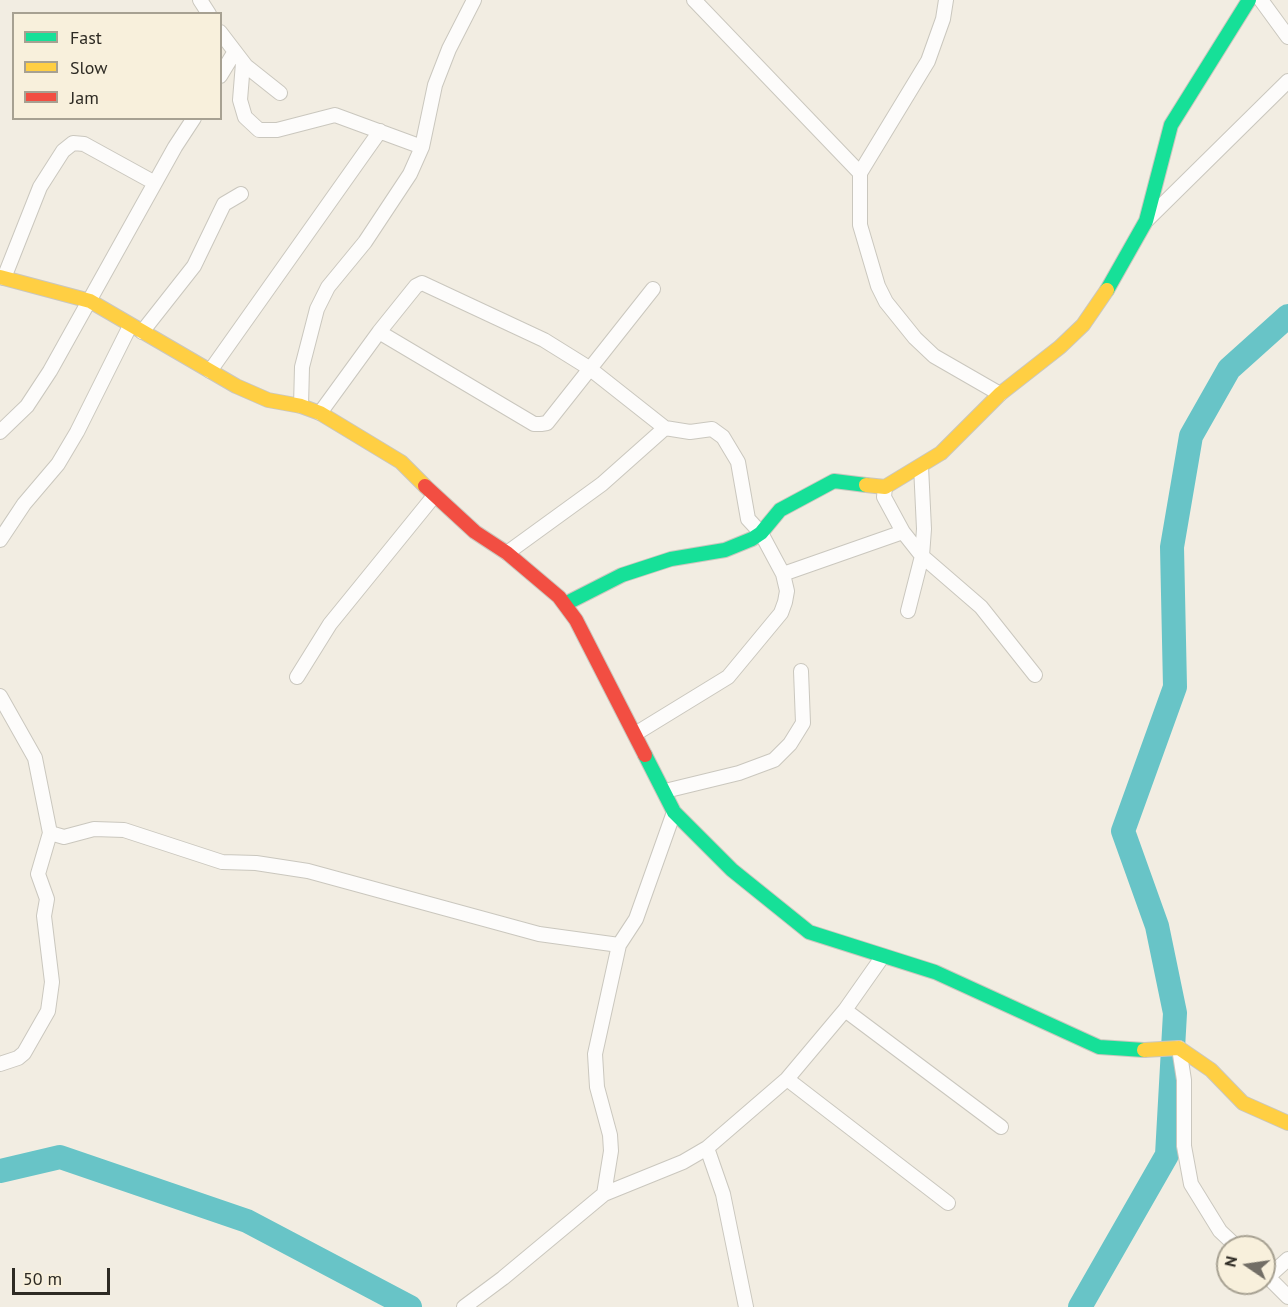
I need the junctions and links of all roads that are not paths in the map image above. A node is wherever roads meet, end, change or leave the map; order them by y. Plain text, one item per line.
1 (474, 0) edge
2 (693, 0) edge
3 (946, 0) edge
4 (1249, 0) edge
5 (1261, 0) edge
6 (222, 35) edge
7 (1288, 37) edge
8 (238, 58) junction
9 (222, 74) edge
10 (1288, 81) edge
11 (280, 93) dead end
12 (193, 120) edge
13 (380, 131) junction
14 (422, 147) junction
15 (860, 172) junction
16 (155, 183) junction
17 (241, 194) dead end
18 (1146, 221) junction
19 (2, 278) edge
20 (653, 289) dead end
21 (90, 301) junction
22 (136, 329) junction
23 (379, 332) junction
24 (589, 368) junction
25 (210, 371) junction
26 (1000, 394) junction
27 (301, 406) junction
28 (320, 413) junction
29 (665, 428) junction
30 (0, 432) edge
31 (921, 466) junction
32 (885, 487) junction
33 (434, 496) junction
34 (903, 532) junction
35 (761, 533) junction
36 (0, 540) edge
37 (507, 553) junction
38 (922, 556) junction
39 (783, 574) junction
40 (565, 604) junction
41 (908, 611) dead end
42 (801, 670) dead end
43 (1035, 675) dead end
44 (297, 677) dead end
45 (0, 696) edge
46 (635, 734) junction
47 (665, 791) junction
48 (674, 812) junction
49 (50, 833) junction
50 (619, 945) junction
51 (883, 956) junction
52 (845, 1010) junction
53 (1179, 1047) junction
54 (0, 1064) edge
55 (787, 1079) junction
56 (1288, 1123) edge
57 (1000, 1126) dead end
58 (707, 1148) junction
59 (604, 1194) junction
60 (948, 1203) dead end
61 (1224, 1235) edge
62 (1276, 1285) edge
63 (1288, 1297) edge
64 (464, 1307) edge
65 (746, 1307) edge

1 - 14 street
2 - 15 street
3 - 15 street
4 - 18 street
5 - 7 street
6 - 8 street
8 - 9 street
8 - 11 street
8 - 13 street
10 - 18 street
12 - 16 street
13 - 14 street
13 - 25 street
14 - 27 street
15 - 26 street
16 - 19 street
16 - 21 street
17 - 22 street
18 - 26 street
19 - 21 street
20 - 24 street
21 - 22 street
21 - 30 street
22 - 25 street
22 - 36 street
23 - 24 street
23 - 24 street
23 - 28 street
24 - 29 street
25 - 27 street
26 - 31 street
27 - 28 street
28 - 33 street
29 - 35 street
29 - 37 street
31 - 32 street
31 - 38 street
32 - 34 street
32 - 35 street
33 - 37 street
33 - 44 street
34 - 38 street
34 - 39 street
35 - 39 street
35 - 40 street
37 - 40 street
38 - 41 street
38 - 43 street
39 - 46 street
40 - 46 street
42 - 47 street
45 - 49 street
46 - 47 street
47 - 48 street
48 - 50 street
48 - 51 street
49 - 50 street
49 - 54 street
50 - 59 street
51 - 52 street
51 - 53 street
52 - 55 street
52 - 57 street
53 - 56 street
53 - 61 street
55 - 58 street
55 - 60 street
58 - 59 street
58 - 65 street
59 - 64 street
62 - 63 street

